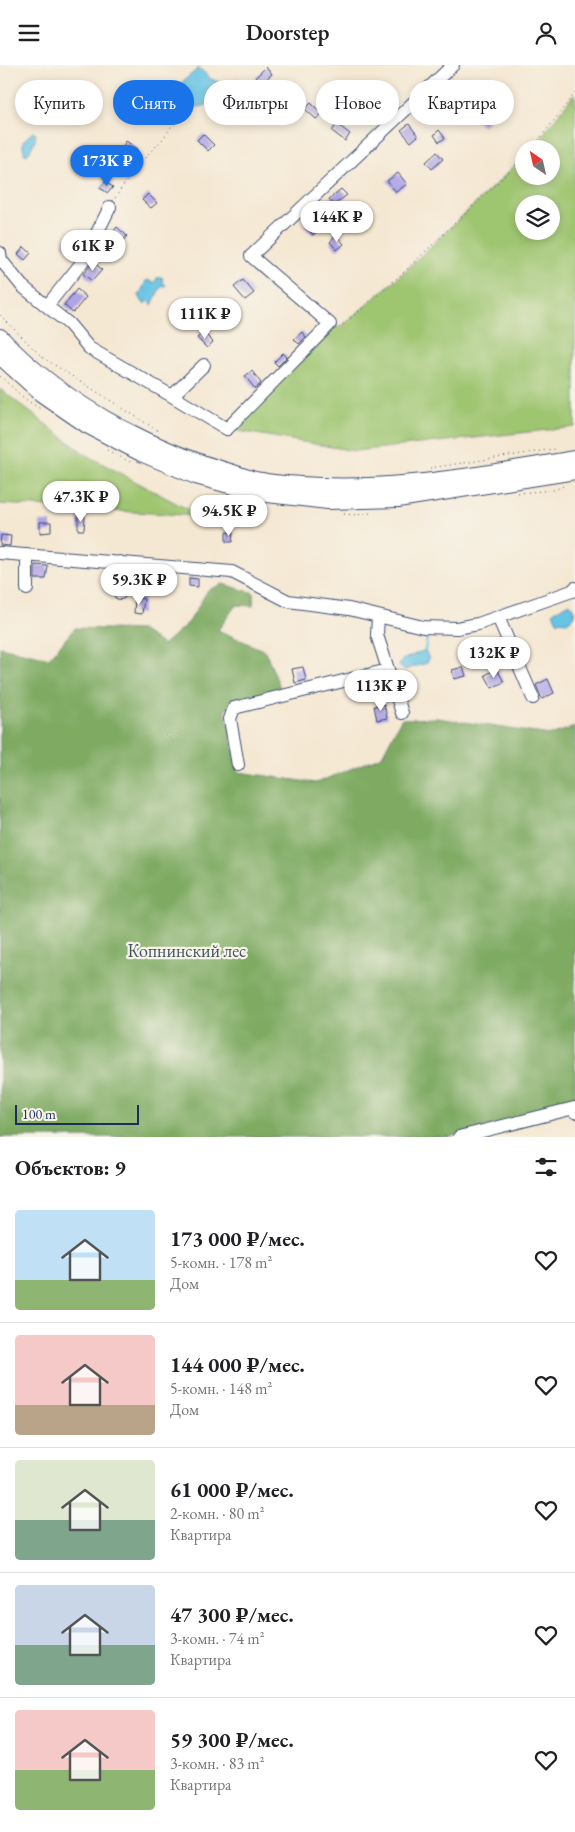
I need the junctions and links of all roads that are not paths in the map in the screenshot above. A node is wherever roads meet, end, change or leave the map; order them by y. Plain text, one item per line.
1 (453, 65) edge
2 (110, 207) road end
3 (0, 253) edge
4 (47, 306) junction
5 (0, 337) edge
6 (0, 356) edge
7 (204, 365) dead end
8 (172, 396) junction
9 (575, 459) edge
10 (575, 471) edge
11 (0, 553) edge
12 (27, 555) junction
13 (120, 562) junction
14 (26, 589) dead end
15 (574, 592) edge
16 (120, 593) dead end
17 (378, 616) junction
18 (498, 617) junction
19 (388, 669) junction
20 (533, 698) dead end
21 (402, 713) dead end
22 (238, 765) dead end
23 (575, 1112) edge
24 (459, 1137) edge

1 - 8 street
2 - 4 street
3 - 4 street
4 - 8 street
5 - 9 main road
6 - 10 main road
7 - 8 street
11 - 12 street
12 - 13 street
12 - 14 street
13 - 16 street
13 - 17 street
15 - 18 street
17 - 18 street
17 - 19 street
18 - 20 street
19 - 21 street
19 - 22 street
23 - 24 street

